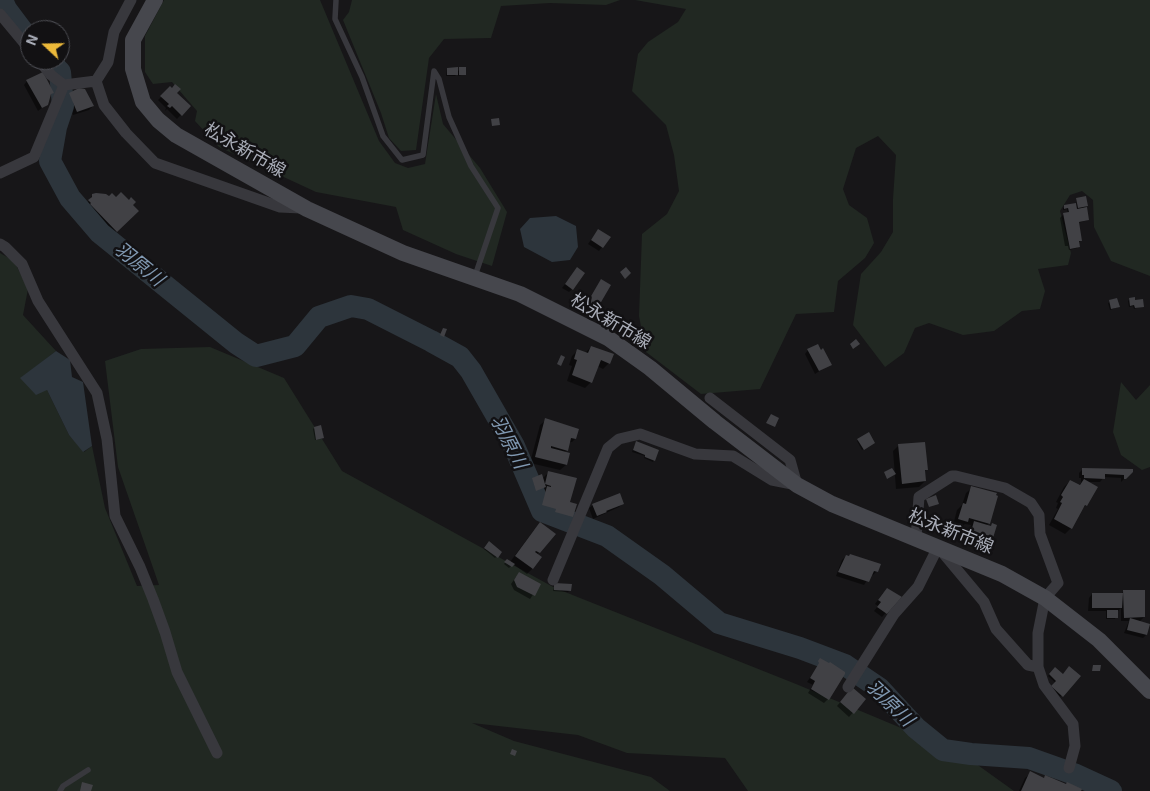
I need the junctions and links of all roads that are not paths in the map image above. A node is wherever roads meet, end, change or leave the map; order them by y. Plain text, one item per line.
1 (131, 0) edge
2 (155, 0) edge
3 (336, 0) edge
4 (0, 14) edge
5 (20, 38) edge
6 (47, 70) edge
7 (96, 81) junction
8 (64, 85) junction
9 (0, 173) edge
10 (307, 209) junction
11 (0, 244) edge
12 (475, 278) junction
13 (710, 398) dead end
14 (797, 484) junction
15 (916, 538) junction
16 (938, 547) junction
17 (553, 580) dead end
18 (1045, 598) junction
19 (1038, 667) junction
20 (848, 687) dead end
21 (1150, 690) edge
22 (218, 753) dead end
23 (1069, 768) dead end
24 (88, 770) dead end
25 (60, 791) edge

1 - 7 street
2 - 10 main road, 松永新市線
3 - 12 lane
4 - 5 street
6 - 8 street
7 - 8 street
7 - 10 street
8 - 9 street
10 - 12 main road, 松永新市線
11 - 22 street
12 - 14 main road, 松永新市線
13 - 14 street
14 - 15 main road, 松永新市線
14 - 17 street
15 - 16 main road, 松永新市線
15 - 18 street
16 - 18 main road, 松永新市線
16 - 19 street
16 - 20 street
18 - 19 street
18 - 21 main road, 松永新市線
19 - 23 street
24 - 25 lane

